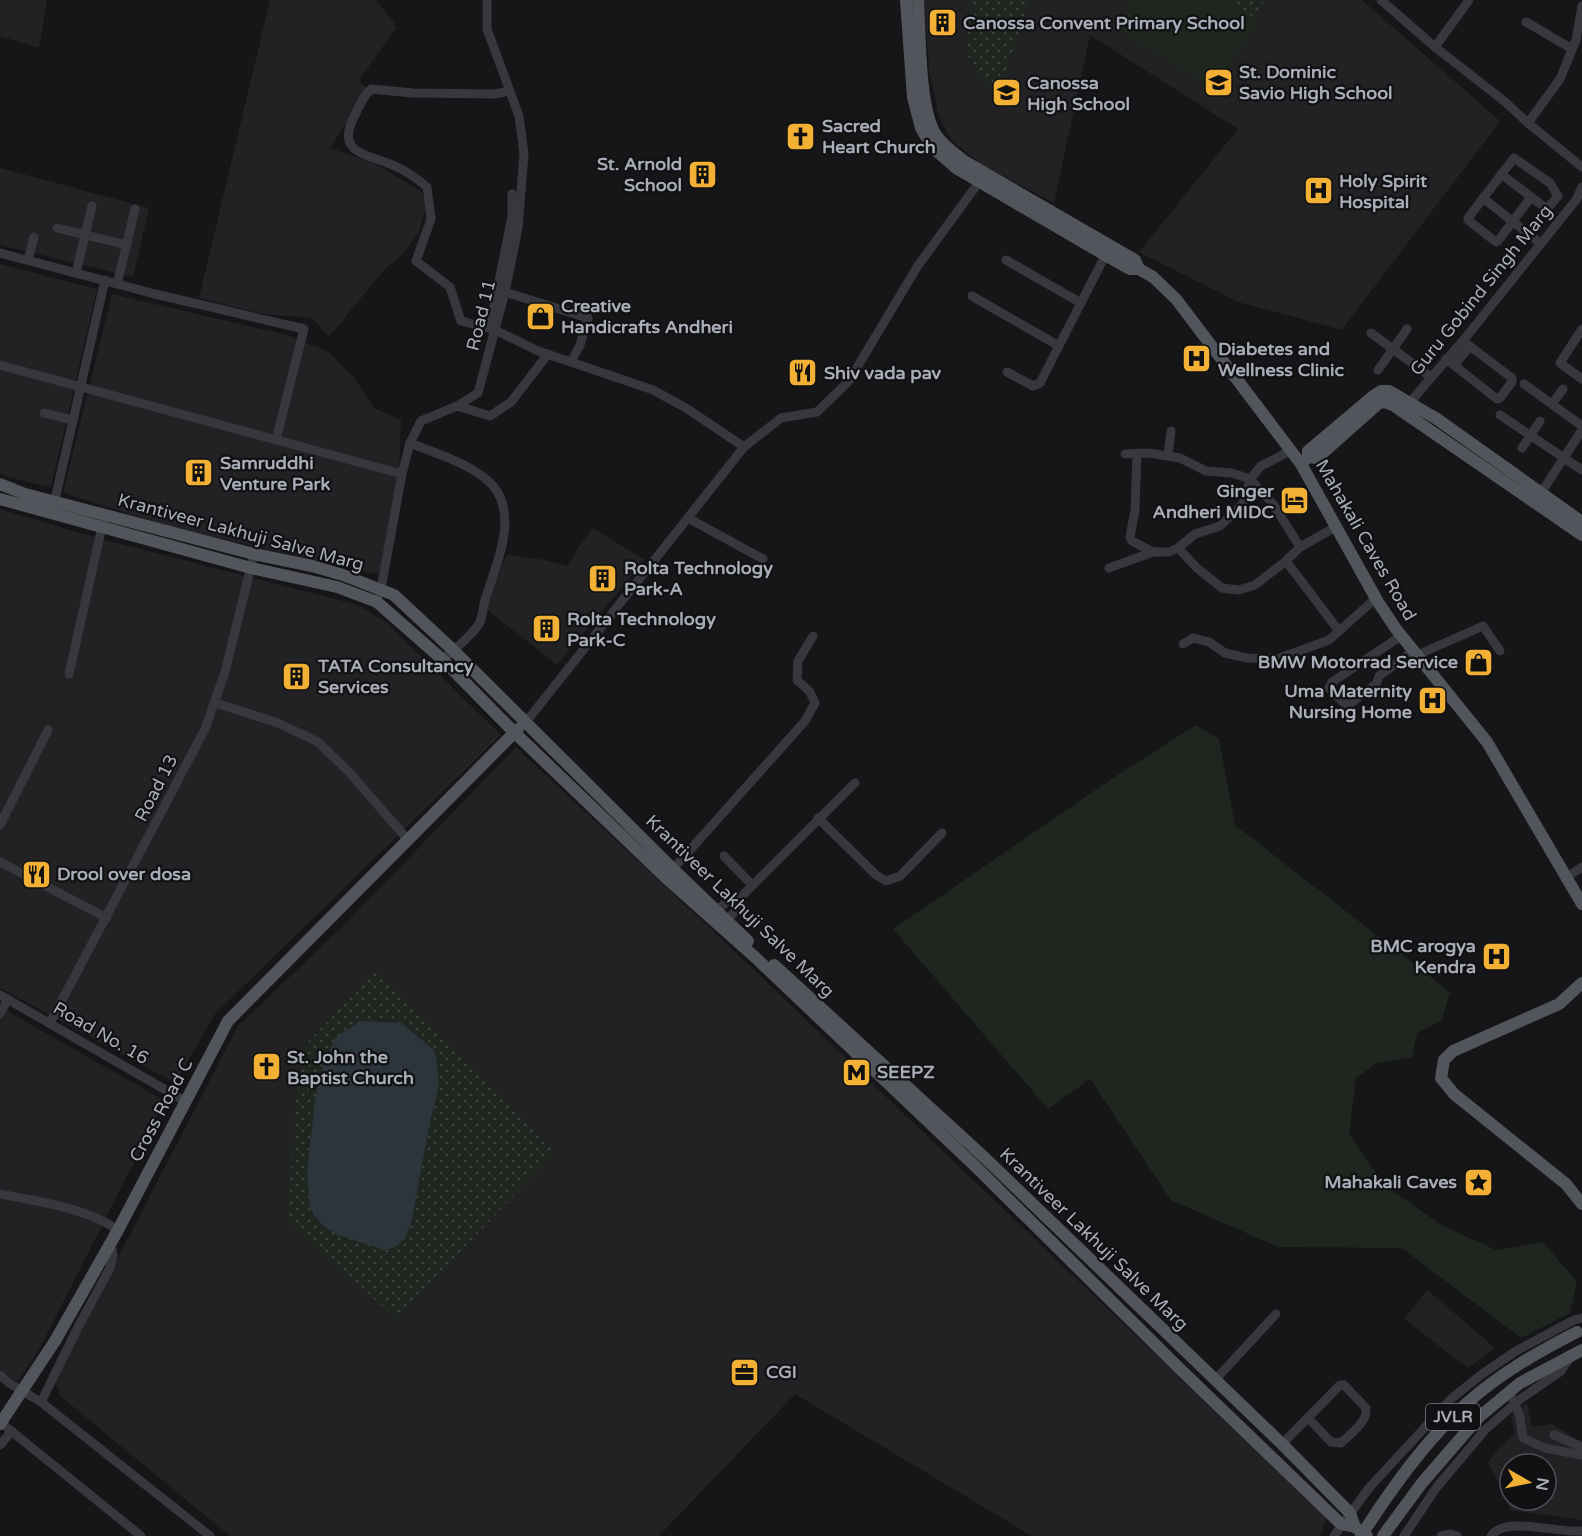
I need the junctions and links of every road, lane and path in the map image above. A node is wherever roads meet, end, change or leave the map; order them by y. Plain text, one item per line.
1 (487, 0) edge
2 (906, 0) edge
3 (918, 0) edge
4 (1381, 0) edge
5 (1469, 0) edge
6 (1582, 6) edge
7 (1526, 22) dead end
8 (1576, 46) edge
9 (1435, 47) junction
10 (509, 91) junction
11 (412, 93) junction
12 (494, 105) dead end
13 (1528, 123) junction
14 (1582, 167) edge
15 (1502, 174) junction
16 (979, 182) junction
17 (1582, 187) edge
18 (512, 194) dead end
19 (1531, 197) junction
20 (1483, 198) junction
21 (1578, 204) edge
22 (92, 206) dead end
23 (135, 209) dead end
24 (1512, 222) junction
25 (57, 228) dead end
26 (86, 235) junction
27 (34, 237) dead end
28 (127, 244) junction
29 (1540, 244) junction
30 (1108, 250) junction
31 (0, 253) edge
32 (28, 260) junction
33 (1006, 260) dead end
34 (76, 273) junction
35 (105, 280) junction
36 (117, 284) junction
37 (505, 292) junction
38 (972, 296) dead end
39 (1081, 303) junction
40 (1407, 329) dead end
41 (492, 330) junction
42 (1581, 332) edge
43 (1371, 333) dead end
44 (1466, 344) junction
45 (1059, 346) junction
46 (1392, 349) junction
47 (548, 354) junction
48 (571, 362) junction
49 (1450, 362) junction
50 (0, 365) edge
51 (1377, 370) dead end
52 (1007, 372) dead end
53 (1431, 377) junction
54 (1582, 379) edge
55 (1524, 384) dead end
56 (81, 388) junction
57 (1563, 389) dead end
58 (1552, 404) junction
59 (457, 406) junction
60 (1406, 406) junction
61 (44, 413) dead end
62 (1500, 415) dead end
63 (73, 420) junction
64 (1540, 421) dead end
65 (1582, 426) edge
66 (1582, 430) edge
67 (1171, 431) dead end
68 (1530, 435) junction
69 (276, 440) junction
70 (410, 443) junction
71 (744, 447) junction
72 (1522, 448) dead end
73 (1290, 451) junction
74 (1125, 453) dead end
75 (1137, 453) junction
76 (1168, 456) junction
77 (1563, 458) junction
78 (1304, 460) junction
79 (1582, 470) edge
80 (402, 474) junction
81 (1250, 479) junction
82 (0, 484) edge
83 (1538, 497) junction
84 (0, 499) edge
85 (53, 507) junction
86 (105, 514) junction
87 (688, 518) junction
88 (1582, 522) edge
89 (103, 527) junction
90 (1336, 527) junction
91 (1582, 535) edge
92 (1178, 548) junction
93 (1300, 548) junction
94 (1153, 552) junction
95 (254, 554) junction
96 (763, 559) dead end
97 (1286, 561) junction
98 (251, 568) junction
99 (1109, 568) dead end
100 (379, 596) junction
101 (1376, 598) junction
102 (1339, 631) junction
103 (813, 636) dead end
104 (1401, 636) junction
105 (1183, 644) dead end
106 (453, 650) junction
107 (1500, 651) dead end
108 (1415, 653) junction
109 (443, 660) junction
110 (69, 674) dead end
111 (216, 703) junction
112 (526, 722) junction
113 (48, 730) dead end
114 (514, 733) junction
115 (855, 783) dead end
116 (818, 818) junction
117 (0, 825) edge
118 (942, 833) dead end
119 (408, 840) junction
120 (724, 856) dead end
121 (0, 862) edge
122 (1582, 867) edge
123 (673, 869) junction
124 (1567, 877) junction
125 (752, 885) junction
126 (740, 898) junction
127 (1582, 904) edge
128 (716, 911) junction
129 (106, 918) junction
130 (726, 920) junction
131 (1582, 983) edge
132 (4, 997) edge
133 (0, 1014) edge
134 (50, 1023) junction
135 (185, 1101) junction
136 (981, 1163) junction
137 (0, 1194) edge
138 (1582, 1204) edge
139 (118, 1230) junction
140 (108, 1248) junction
141 (1276, 1314) dead end
142 (1582, 1318) edge
143 (1582, 1331) edge
144 (1577, 1352) edge
145 (0, 1375) edge
146 (1215, 1380) junction
147 (1510, 1392) junction
148 (41, 1402) junction
149 (1515, 1404) junction
150 (1308, 1418) junction
151 (0, 1423) edge
152 (12, 1431) junction
153 (1554, 1435) dead end
154 (1282, 1444) junction
155 (0, 1445) edge
156 (1582, 1447) edge
157 (1582, 1455) edge
158 (1350, 1513) junction
159 (1341, 1524) junction
160 (1358, 1531) edge
161 (1582, 1531) edge
162 (1385, 1532) edge
163 (141, 1536) edge
164 (210, 1536) edge
165 (1334, 1536) edge
166 (1367, 1536) edge
167 (1404, 1536) edge
168 (1441, 1536) edge
169 (1457, 1536) edge
170 (1491, 1536) edge

1 - 10 street, Road 11
2 - 16 main road, Mahakali Caves Road
3 - 30 main road, Mahakali Caves Road
4 - 9 street
5 - 9 street
6 - 8 street
7 - 8 street
8 - 13 street
9 - 13 street
10 - 11 street
10 - 37 street, Road 11
11 - 12 street
11 - 41 street
13 - 14 street
15 - 19 street
15 - 19 street
15 - 20 street
16 - 30 main road, Mahakali Caves Road
16 - 71 street
17 - 21 street, Guru Gobind Singh Marg
18 - 41 street
19 - 24 street
20 - 24 street
20 - 24 street
21 - 29 street, Guru Gobind Singh Marg
22 - 26 street
23 - 28 street
24 - 29 street
25 - 26 street
26 - 28 street
26 - 34 street
27 - 32 street
28 - 36 street
29 - 44 street, Guru Gobind Singh Marg
30 - 39 street
30 - 73 main road, Mahakali Caves Road
31 - 32 street
32 - 34 street
33 - 39 street
34 - 35 street
35 - 36 street
35 - 56 street
36 - 69 street
37 - 41 street, Road 11
37 - 48 street
38 - 45 street
39 - 45 street
40 - 46 street
41 - 47 street
41 - 59 street, Road 11
42 - 54 street
43 - 46 street
44 - 49 street, Guru Gobind Singh Marg
44 - 49 street
45 - 52 street
46 - 51 street
46 - 53 street
47 - 48 street
47 - 59 street
48 - 71 street
49 - 53 street, Guru Gobind Singh Marg
50 - 56 street
53 - 60 street, Guru Gobind Singh Marg
55 - 58 street
56 - 63 street
56 - 69 street
57 - 58 street
58 - 65 street
59 - 70 street, Road 11
60 - 78 main road
60 - 83 main road
61 - 63 street
62 - 68 street
63 - 85 street
64 - 68 street
66 - 77 street
67 - 76 street
68 - 72 street
68 - 77 street
69 - 80 street
70 - 80 street, Road 11
70 - 106 street
71 - 87 street
73 - 78 main road, Mahakali Caves Road
73 - 81 street
74 - 75 street
75 - 76 street
75 - 94 street
76 - 81 street
77 - 79 street
77 - 83 street
78 - 90 main road, Mahakali Caves Road
80 - 100 street, Road 11
81 - 92 street
81 - 93 street
82 - 85 main road, Krantiveer Lakhuji Salve Marg
83 - 88 main road
83 - 91 main road
84 - 85 main road, Krantiveer Lakhuji Salve Marg
85 - 86 main road, Krantiveer Lakhuji Salve Marg
85 - 89 main road, Krantiveer Lakhuji Salve Marg
86 - 89 street
86 - 95 main road, Krantiveer Lakhuji Salve Marg
87 - 96 street
87 - 112 street
89 - 98 main road, Krantiveer Lakhuji Salve Marg
89 - 110 street
90 - 93 street
90 - 101 main road, Mahakali Caves Road
92 - 94 street
92 - 97 street
93 - 97 street
94 - 99 street
95 - 98 street, Road 13
95 - 100 main road, Krantiveer Lakhuji Salve Marg
97 - 102 street
98 - 100 main road, Krantiveer Lakhuji Salve Marg
98 - 111 street, Road 13
100 - 106 main road, Krantiveer Lakhuji Salve Marg
100 - 109 main road, Krantiveer Lakhuji Salve Marg
101 - 102 street
101 - 104 main road, Mahakali Caves Road
102 - 105 street
103 - 123 street
104 - 108 main road, Mahakali Caves Road
104 - 108 street
106 - 109 street
106 - 112 main road, Krantiveer Lakhuji Salve Marg
107 - 108 street
108 - 124 main road, Mahakali Caves Road
109 - 114 main road, Krantiveer Lakhuji Salve Marg
111 - 119 street
111 - 129 street, Road 13
112 - 114 main road, Cross Road C
112 - 123 main road, Krantiveer Lakhuji Salve Marg
113 - 117 street
114 - 119 main road, Cross Road C
114 - 136 main road, Krantiveer Lakhuji Salve Marg
115 - 116 street
116 - 118 street
116 - 125 street
119 - 135 main road, Cross Road C
120 - 125 street
121 - 129 street
122 - 124 street
123 - 128 main road, Krantiveer Lakhuji Salve Marg
124 - 127 main road, Mahakali Caves Road
125 - 126 street
126 - 128 street
126 - 130 street
128 - 130 main road, Krantiveer Lakhuji Salve Marg
129 - 134 street, Road 13
130 - 136 main road, Krantiveer Lakhuji Salve Marg
131 - 138 main road
132 - 133 street
132 - 134 street, Road No. 16
134 - 135 street, Road No. 16
135 - 139 main road, Cross Road C
136 - 146 main road, Krantiveer Lakhuji Salve Marg
136 - 159 main road, Krantiveer Lakhuji Salve Marg
137 - 139 street
139 - 140 main road, Cross Road C
140 - 148 street, Cross Road C
140 - 151 main road, bridge
141 - 146 street
142 - 158 street
143 - 160 main road, JVLR, bridge
144 - 147 main road, JVLR
144 - 149 street
145 - 148 street
146 - 154 main road, Krantiveer Lakhuji Salve Marg
147 - 149 street
147 - 162 main road, JVLR
148 - 164 street
149 - 157 street
149 - 167 street
150 - 150 street
150 - 154 street
151 - 152 street
152 - 155 street
152 - 163 street
153 - 156 street
154 - 158 main road, Krantiveer Lakhuji Salve Marg
158 - 159 street
158 - 160 main road, Krantiveer Lakhuji Salve Marg
159 - 160 main road
159 - 165 street
160 - 166 main road
161 - 170 street
168 - 169 street

